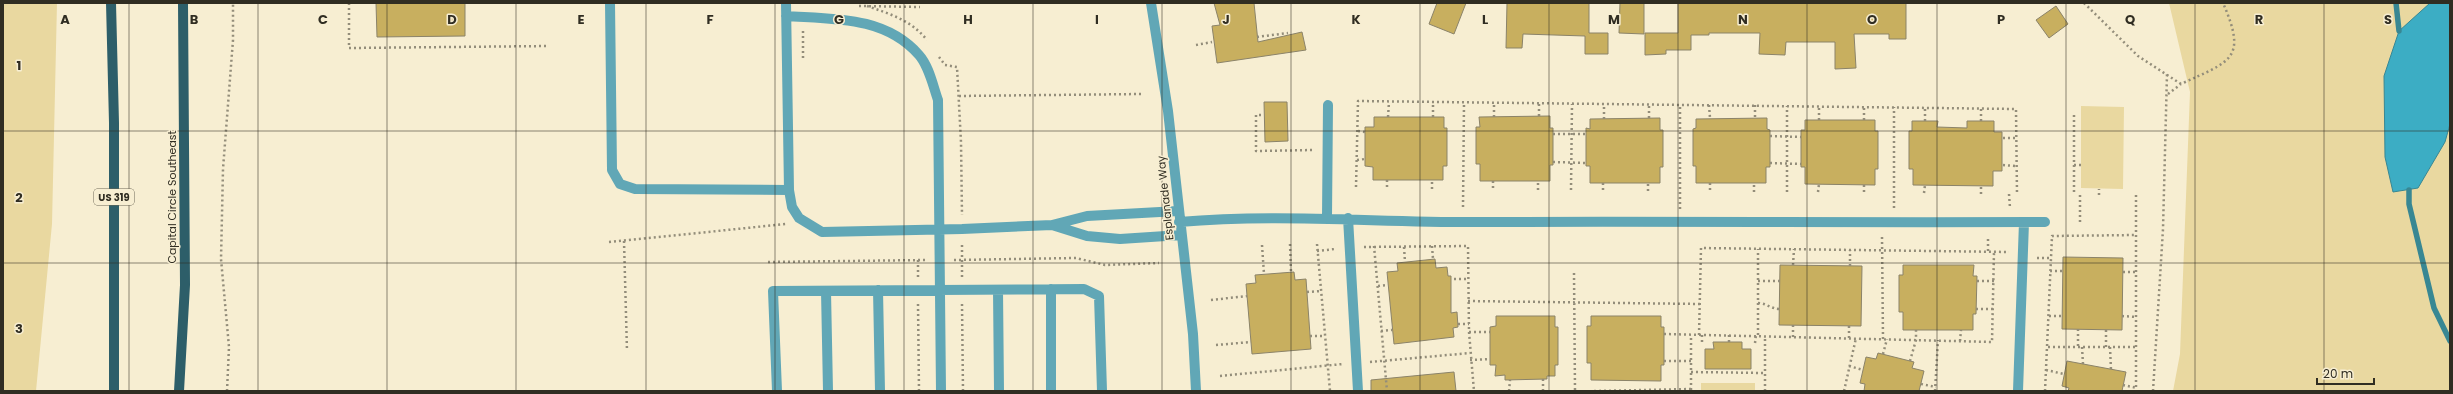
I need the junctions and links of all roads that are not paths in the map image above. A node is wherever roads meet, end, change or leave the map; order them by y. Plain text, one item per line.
1 (111, 3) edge
2 (183, 3) edge
3 (610, 3) edge
4 (786, 3) edge
5 (1150, 3) edge
6 (786, 16) junction
7 (1328, 105) dead end
8 (789, 190) junction
9 (1178, 211) junction
10 (1327, 217) junction
11 (1348, 218) junction
12 (1179, 222) junction
13 (2024, 222) junction
14 (2045, 222) dead end
15 (1052, 225) junction
16 (940, 230) junction
17 (1180, 235) junction
18 (1052, 289) junction
19 (878, 290) junction
20 (940, 290) junction
21 (998, 290) junction
22 (826, 291) junction
23 (114, 391) edge
24 (179, 391) edge
25 (777, 391) edge
26 (828, 391) edge
27 (880, 391) edge
28 (941, 391) edge
29 (999, 391) edge
30 (1051, 391) edge
31 (1102, 391) edge
32 (1196, 391) edge
33 (1358, 391) edge
34 (2018, 391) edge

1 - 23 main road, US 319
2 - 24 main road, Capital Circle Southeast
3 - 8 street
4 - 6 street
5 - 9 street, Esplanade Way
6 - 8 street
6 - 16 street
7 - 10 street
8 - 16 street
9 - 12 street, Esplanade Way
9 - 15 street
10 - 11 street
10 - 12 street
11 - 13 street
11 - 33 street
12 - 17 street, Esplanade Way
13 - 14 street
13 - 34 street
15 - 16 street
15 - 17 street
16 - 20 street
17 - 32 street, Esplanade Way
18 - 21 street
18 - 30 street
18 - 31 street
19 - 20 street
19 - 22 street
19 - 27 street
20 - 21 street
20 - 28 street
21 - 29 street
22 - 25 street
22 - 26 street

